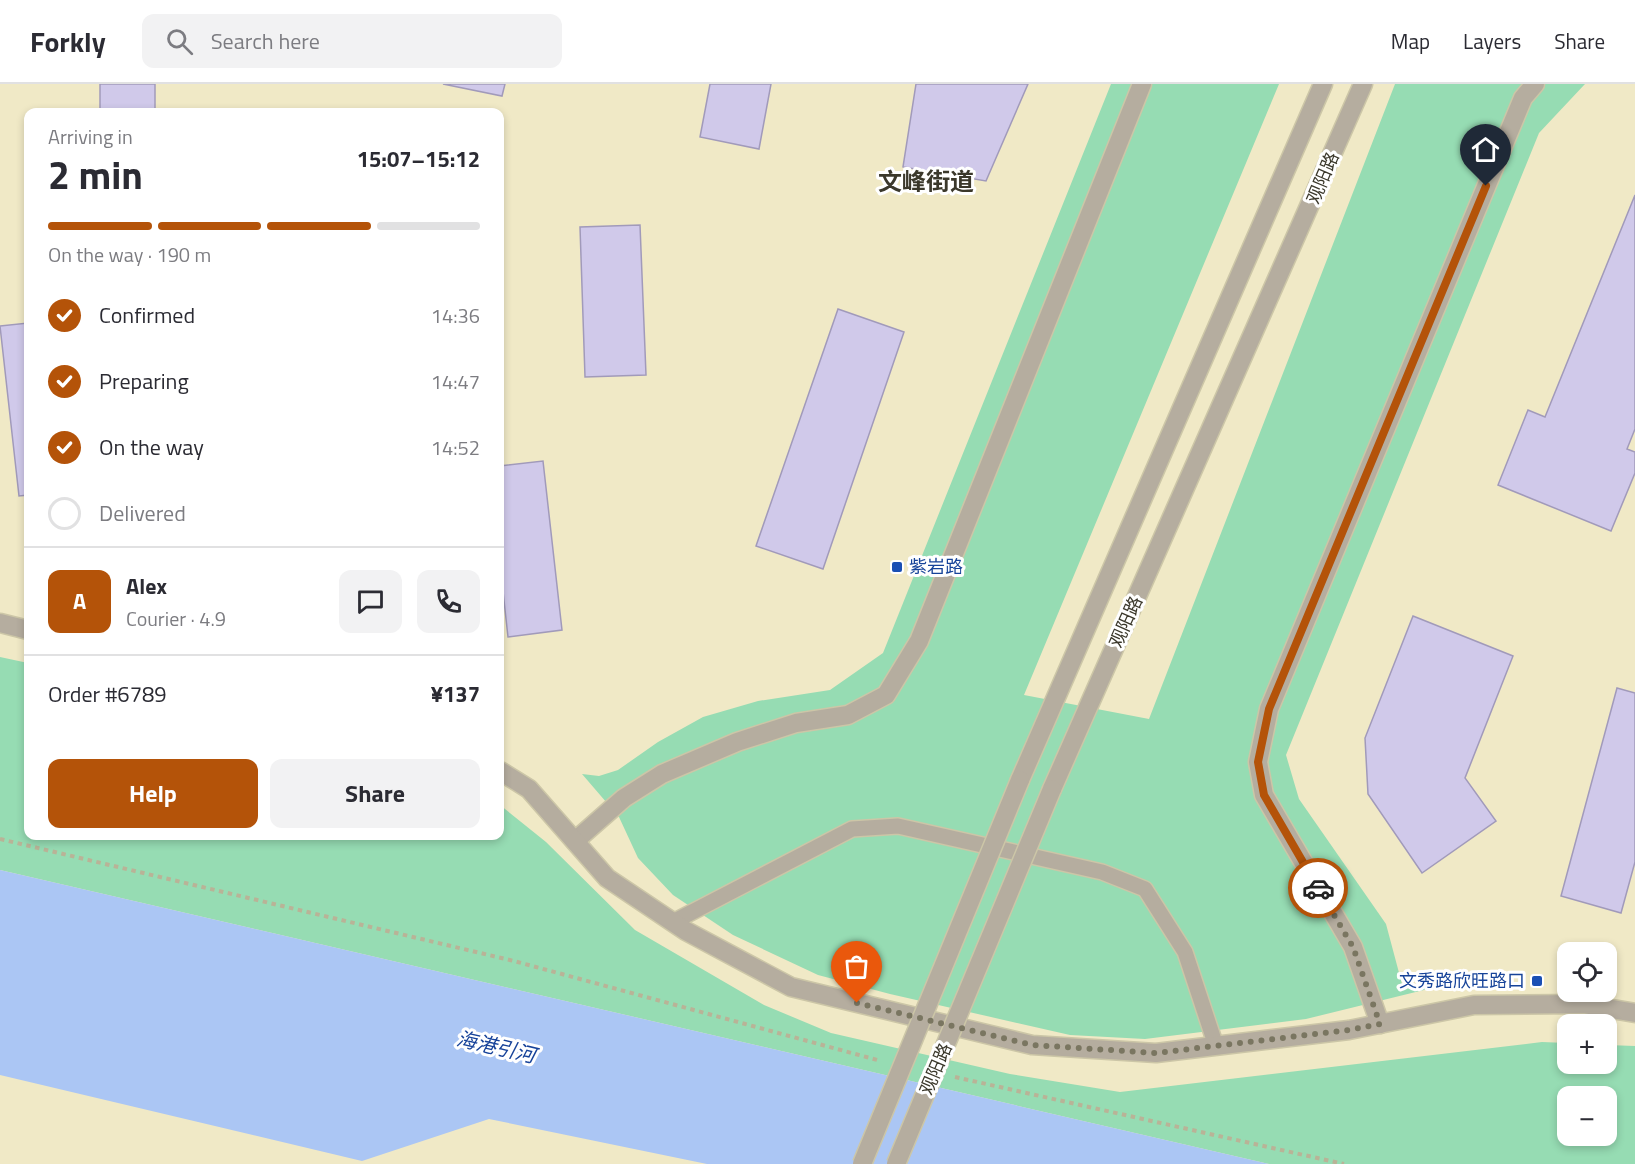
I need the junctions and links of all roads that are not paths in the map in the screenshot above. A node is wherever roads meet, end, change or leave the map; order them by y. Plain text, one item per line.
1 (1143, 84) edge
2 (1323, 84) edge
3 (1363, 84) edge
4 (1535, 84) edge
5 (0, 623) edge
6 (24, 629) edge
7 (504, 773) edge
8 (575, 841) junction
9 (673, 922) junction
10 (1635, 1013) edge
11 (1380, 1024) junction
12 (1216, 1046) junction
13 (862, 1164) edge
14 (896, 1164) edge

1 - 8 street
2 - 13 street, 观阳路, bridge
3 - 14 street, 观阳路, bridge
4 - 11 street
5 - 6 street
7 - 8 street
8 - 9 street
9 - 12 street
9 - 12 lane
10 - 11 street
11 - 12 street

